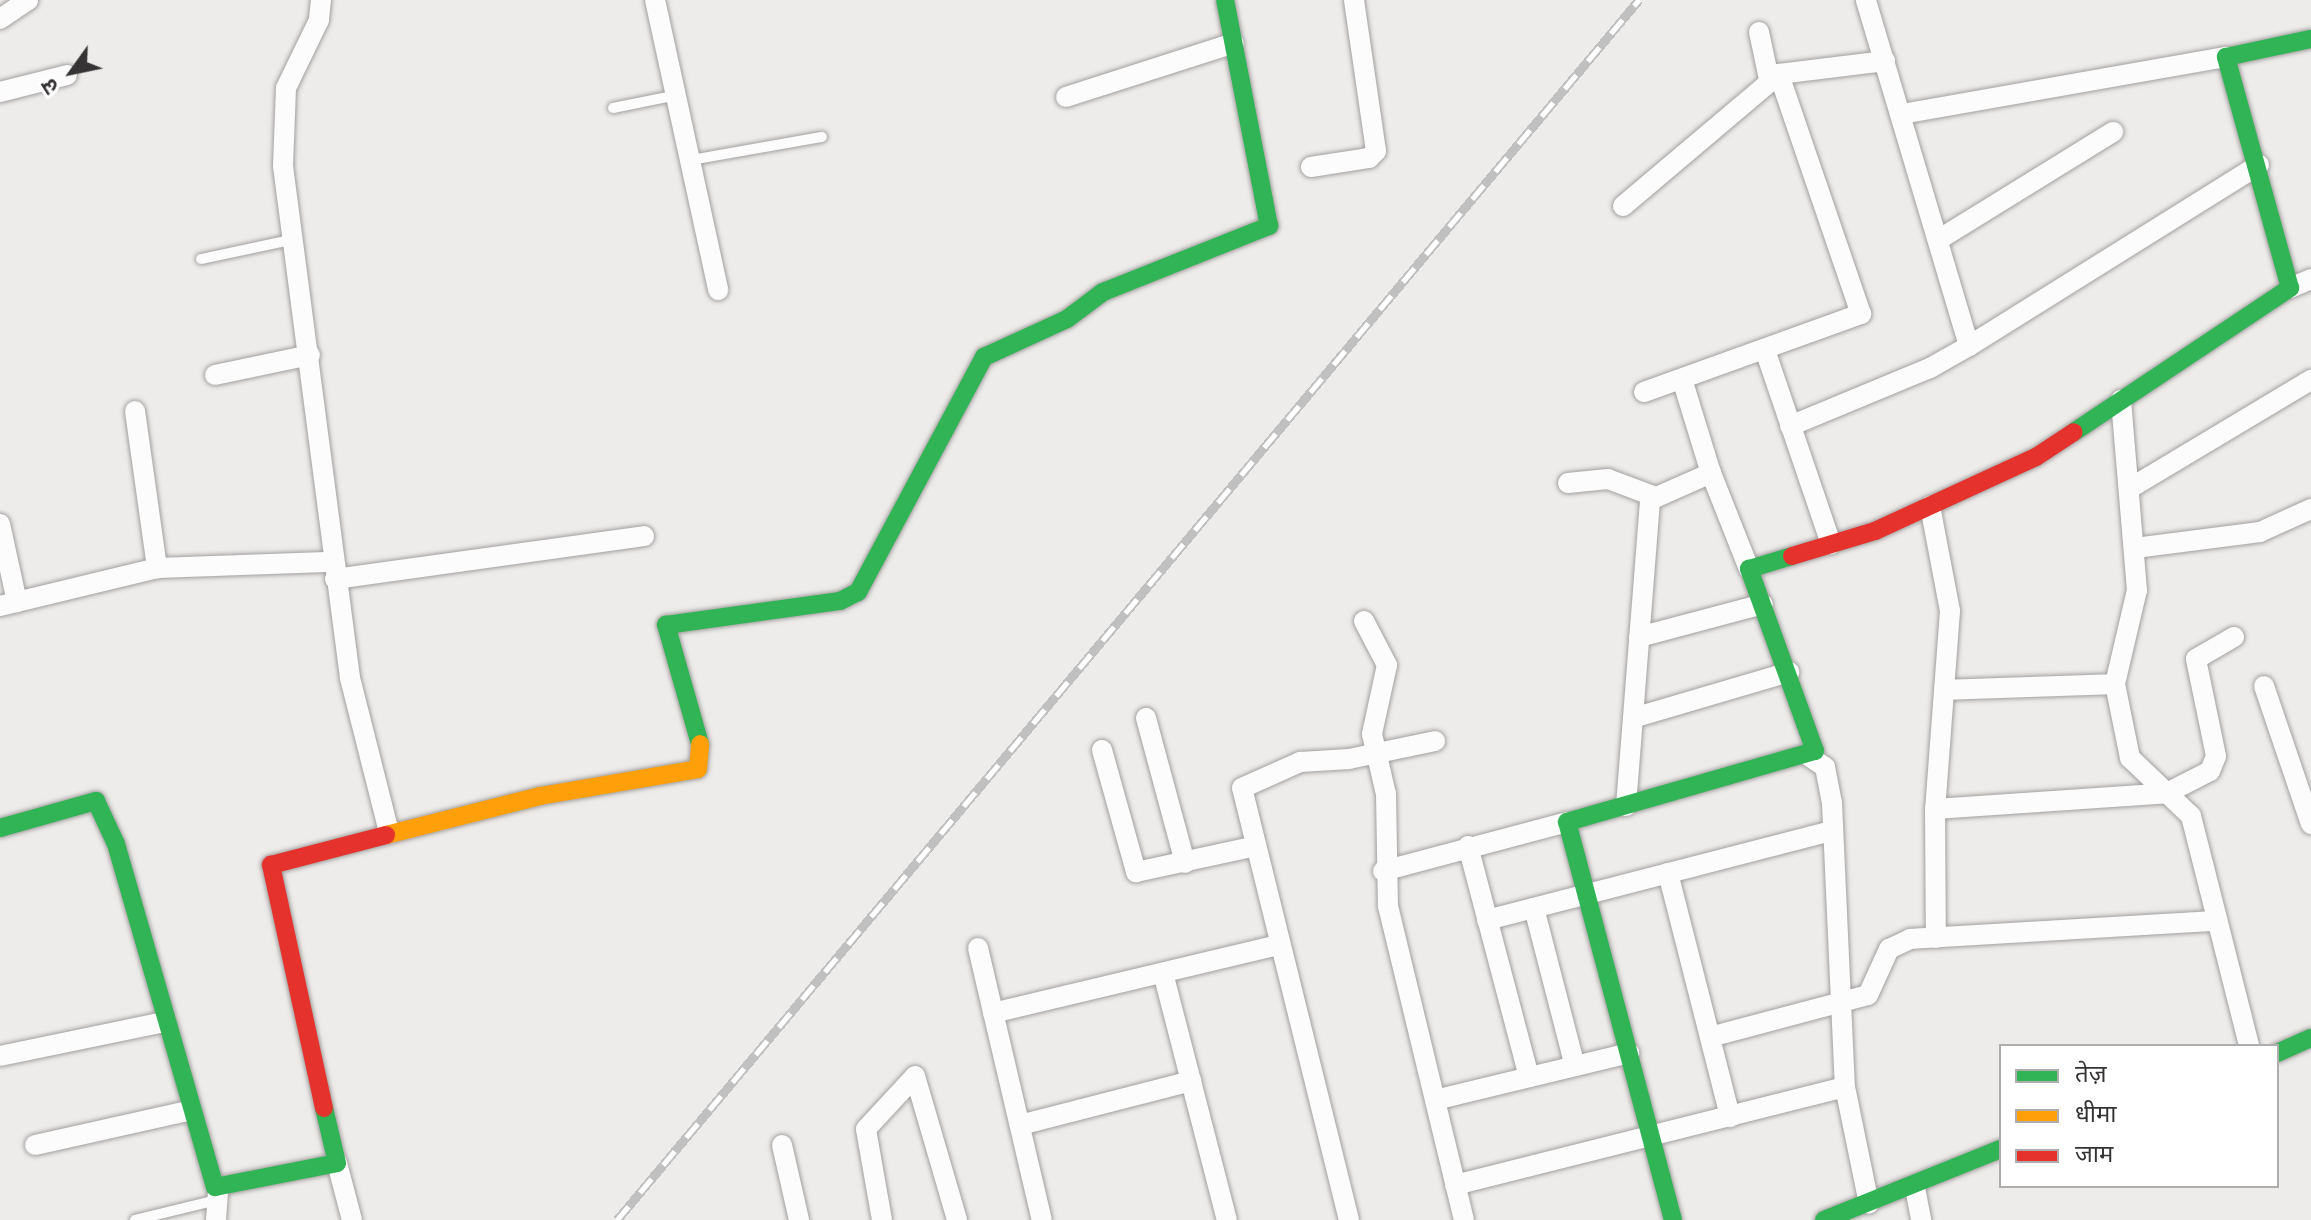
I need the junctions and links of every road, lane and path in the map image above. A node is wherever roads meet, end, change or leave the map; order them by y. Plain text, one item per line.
1 (28, 0) edge
2 (321, 0) edge
3 (655, 0) edge
4 (1225, 0) edge
5 (1354, 0) edge
6 (1866, 0) edge
7 (0, 19) edge
8 (1759, 32) dead end
9 (2311, 39) edge
10 (1234, 43) junction
11 (2226, 57) junction
12 (1885, 61) junction
13 (67, 75) dead end
14 (1774, 76) junction
15 (0, 92) edge
16 (677, 95) junction
17 (1066, 97) dead end
18 (613, 108) dead end
19 (1902, 114) junction
20 (2113, 132) dead end
21 (822, 137) dead end
22 (691, 160) junction
23 (2259, 165) junction
24 (1311, 167) dead end
25 (1623, 206) dead end
26 (295, 239) junction
27 (1938, 240) junction
28 (201, 259) dead end
29 (2311, 279) edge
30 (2290, 288) junction
31 (718, 290) dead end
32 (1969, 346) junction
33 (1765, 350) junction
34 (310, 355) junction
35 (215, 375) dead end
36 (1682, 379) junction
37 (2311, 380) edge
38 (1644, 392) dead end
39 (2121, 400) junction
40 (135, 411) dead end
41 (1790, 426) junction
42 (1711, 473) junction
43 (1568, 483) dead end
44 (2132, 487) junction
45 (1653, 496) junction
46 (1930, 506) junction
47 (2311, 509) edge
48 (0, 524) edge
49 (644, 536) dead end
50 (1831, 544) junction
51 (2135, 548) junction
52 (157, 568) junction
53 (1749, 569) junction
54 (334, 571) junction
55 (8, 604) edge
56 (1763, 604) junction
57 (1364, 621) dead end
58 (1639, 637) junction
59 (2234, 637) dead end
60 (1789, 672) junction
61 (2115, 684) junction
62 (2264, 686) dead end
63 (1944, 690) junction
64 (1146, 718) dead end
65 (1633, 718) junction
66 (1435, 741) dead end
67 (1102, 750) dead end
68 (1375, 755) junction
69 (1810, 757) junction
70 (2167, 793) junction
71 (1626, 806) junction
72 (1935, 809) junction
73 (1567, 822) junction
74 (2311, 824) edge
75 (0, 828) edge
76 (1832, 831) junction
77 (389, 832) junction
78 (1256, 846) junction
79 (1468, 846) junction
80 (1185, 863) junction
81 (1383, 871) junction
82 (1668, 873) junction
83 (1587, 895) junction
84 (1534, 908) junction
85 (1487, 920) junction
86 (2217, 921) junction
87 (1936, 938) junction
88 (1279, 945) junction
89 (978, 948) dead end
90 (1163, 973) junction
91 (1840, 1002) junction
92 (993, 1013) junction
93 (164, 1022) junction
94 (1710, 1037) junction
95 (2311, 1038) edge
96 (2248, 1044) edge
97 (2279, 1052) edge
98 (1629, 1053) junction
99 (0, 1056) edge
100 (1575, 1066) junction
101 (1529, 1077) junction
102 (1191, 1081) junction
103 (1845, 1087) junction
104 (1435, 1100) junction
105 (191, 1110) junction
106 (1730, 1117) junction
107 (1020, 1125) junction
108 (1651, 1137) junction
109 (35, 1145) dead end
110 (782, 1145) dead end
111 (1999, 1150) edge
112 (337, 1163) junction
113 (1455, 1185) junction
114 (1915, 1188) junction
115 (217, 1203) edge
116 (1869, 1204) junction
117 (135, 1220) edge
118 (352, 1220) edge
119 (799, 1220) edge
120 (882, 1220) edge
121 (957, 1220) edge
122 (1042, 1220) edge
123 (1227, 1220) edge
124 (1347, 1220) edge
125 (1464, 1220) edge
126 (1673, 1220) edge
127 (1824, 1220) edge
128 (1921, 1220) edge

1 - 7 street
2 - 26 street
3 - 16 street
4 - 10 street
5 - 24 street
6 - 12 street
8 - 14 street
9 - 11 street
10 - 17 street
10 - 77 street
11 - 19 street
11 - 23 street
12 - 14 street
12 - 19 street
13 - 15 street
14 - 25 street
14 - 33 street
16 - 18 lane
16 - 22 street
19 - 27 street
20 - 27 street
21 - 22 lane
22 - 31 street
23 - 30 street
23 - 32 street
26 - 28 lane
26 - 34 street
27 - 32 street
29 - 30 street
30 - 39 street
32 - 41 street
33 - 36 street
33 - 41 street
34 - 35 street
34 - 54 street
36 - 38 street
36 - 42 street
37 - 44 street
39 - 44 street
39 - 46 street
40 - 52 street
41 - 50 street
42 - 45 street
42 - 53 street
43 - 45 street
44 - 51 street
45 - 58 street
46 - 50 street
46 - 63 street
47 - 51 street
48 - 55 street
49 - 54 street
50 - 53 street
51 - 61 street
52 - 54 street
52 - 55 street
53 - 56 street
54 - 77 street
56 - 58 street
56 - 60 street
57 - 68 street
58 - 65 street
59 - 70 street
60 - 65 street
60 - 69 street
61 - 63 street
61 - 70 street
62 - 74 street
63 - 72 street
64 - 80 street
65 - 71 street
66 - 68 street
67 - 80 street
68 - 78 street
68 - 81 street
69 - 71 street
69 - 76 street
70 - 72 street
70 - 86 street
71 - 73 street
72 - 87 street
73 - 79 street
73 - 83 street
75 - 93 street
76 - 82 street
76 - 91 street
77 - 112 street
78 - 80 street
78 - 88 street
79 - 81 street
79 - 85 street
81 - 104 street
82 - 83 street
82 - 94 street
83 - 84 street
83 - 98 street
84 - 85 street
84 - 100 street
85 - 101 street
86 - 87 street
86 - 96 street
87 - 91 street
88 - 90 street
88 - 124 street
89 - 92 street
90 - 92 street
90 - 102 street
91 - 94 street
91 - 103 street
92 - 107 street
93 - 99 street
93 - 105 street
94 - 106 street
95 - 97 street
98 - 100 street
98 - 108 street
100 - 101 street
101 - 104 street
102 - 107 street
102 - 123 street
103 - 106 street
103 - 116 street
104 - 113 street
105 - 109 street
105 - 115 street
106 - 108 street
107 - 122 street
108 - 113 street
108 - 126 street
110 - 119 street
111 - 114 street
112 - 115 street
112 - 118 street
113 - 125 street
114 - 116 street
114 - 128 street
115 - 117 lane
116 - 127 street
120 - 121 street

